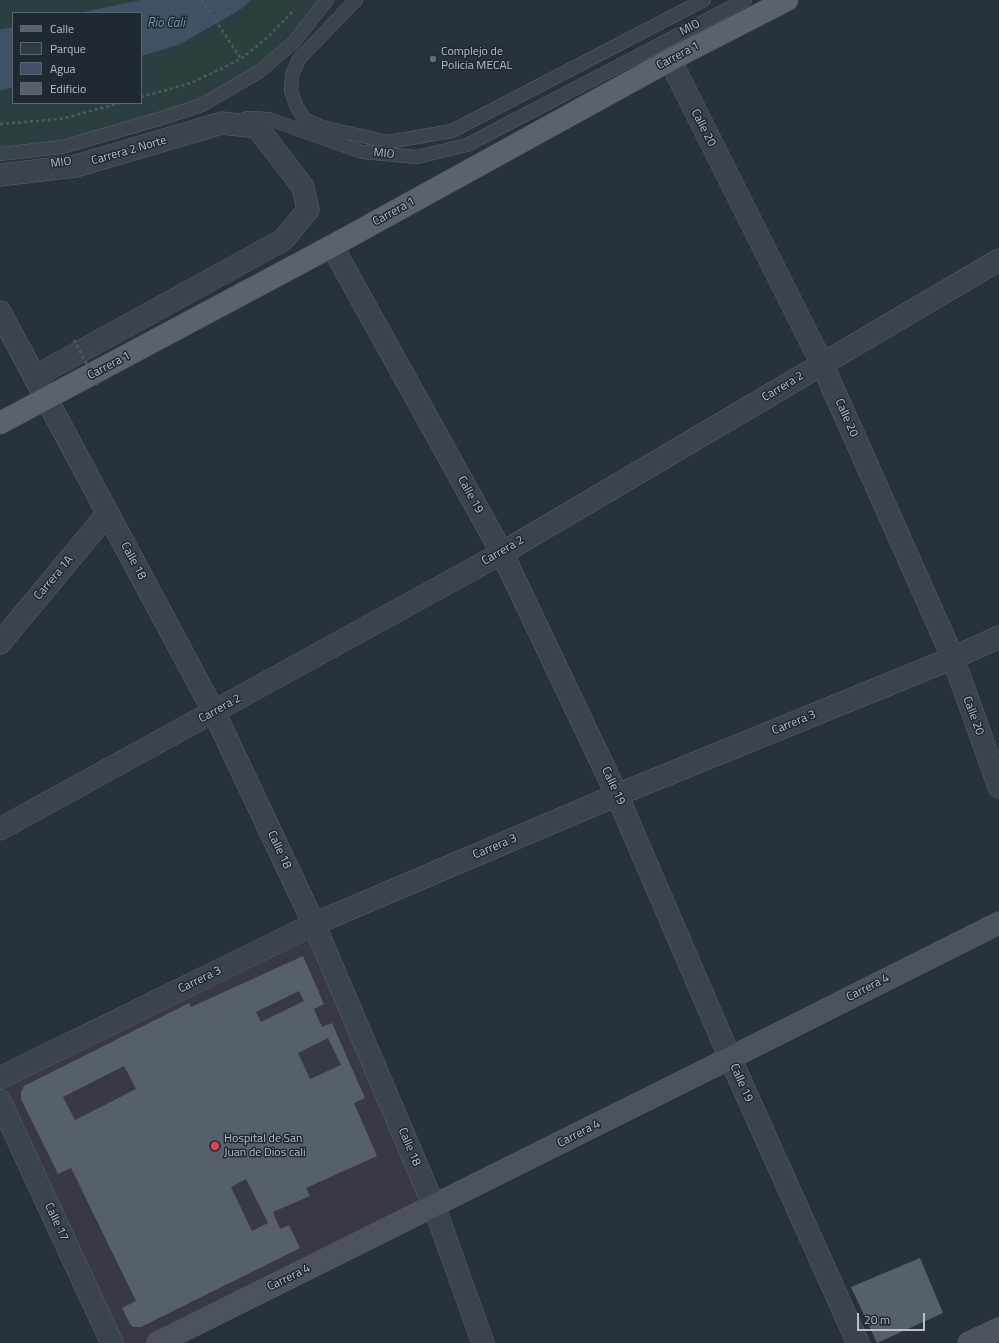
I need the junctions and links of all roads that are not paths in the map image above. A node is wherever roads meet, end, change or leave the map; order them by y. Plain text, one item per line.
1 (327, 0) edge
2 (356, 0) edge
3 (704, 0) edge
4 (745, 0) edge
5 (787, 0) edge
6 (670, 60) junction
7 (0, 154) edge
8 (0, 170) edge
9 (0, 175) edge
10 (332, 246) junction
11 (999, 260) edge
12 (0, 312) edge
13 (822, 364) junction
14 (34, 377) junction
15 (46, 400) junction
16 (0, 423) edge
17 (108, 513) junction
18 (502, 553) junction
19 (999, 637) edge
20 (0, 643) edge
21 (952, 658) junction
22 (214, 712) junction
23 (999, 787) edge
24 (617, 795) junction
25 (0, 829) edge
26 (999, 923) edge
27 (314, 924) junction
28 (730, 1058) junction
29 (0, 1078) edge
30 (0, 1101) edge
31 (434, 1206) junction
32 (999, 1329) edge
33 (112, 1343) edge
34 (158, 1343) edge
35 (483, 1343) edge
36 (858, 1343) edge
37 (969, 1343) edge

1 - 7 lane, MIO
2 - 3 lane
4 - 8 lane, MIO
5 - 6 main road, Carrera 1
6 - 10 main road, Carrera 1
6 - 13 street, Calle 20
9 - 14 street, Carrera 2 Norte
10 - 15 main road, Carrera 1
10 - 18 street, Calle 19
11 - 13 street, Carrera 2
12 - 14 street, Calle 18
13 - 18 street, Carrera 2
13 - 21 street, Calle 20
14 - 15 street, Calle 18
15 - 16 main road, Carrera 1
15 - 17 street, Calle 18
17 - 20 street, Carrera 1A
17 - 22 street, Calle 18
18 - 22 street, Carrera 2
18 - 24 street, Calle 19
19 - 21 street, Carrera 3
21 - 23 street, Calle 20
21 - 24 street, Carrera 3
22 - 25 street, Carrera 2
22 - 27 street, Calle 18
24 - 27 street, Carrera 3
24 - 28 street, Calle 19
26 - 28 street, Carrera 4
27 - 29 street, Carrera 3
27 - 31 street, Calle 18
28 - 31 street, Carrera 4
28 - 36 street, Calle 19
30 - 33 street, Calle 17
31 - 34 street, Carrera 4
31 - 35 street, Calle 18
32 - 37 street

